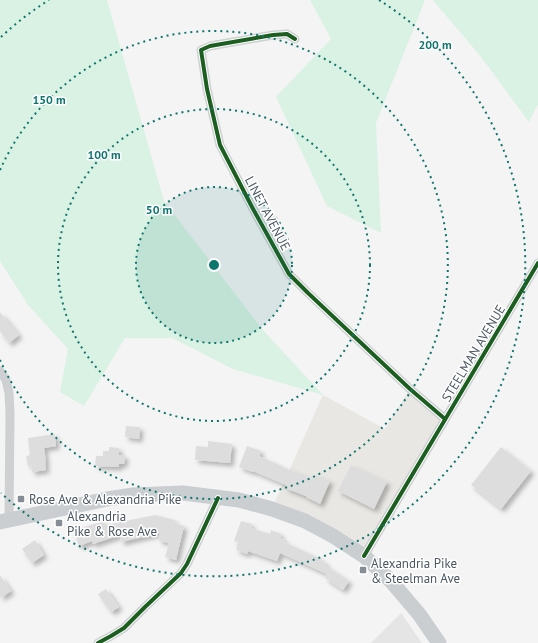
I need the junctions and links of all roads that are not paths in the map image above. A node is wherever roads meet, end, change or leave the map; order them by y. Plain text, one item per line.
1 (295, 39) dead end
2 (538, 263) edge
3 (0, 370) edge
4 (445, 419) junction
5 (218, 498) junction
6 (4, 521) edge
7 (364, 556) junction
8 (98, 643) edge
9 (439, 643) edge

1 - 4 street, LINET AVENUE
2 - 4 street, STEELMAN AVENUE
3 - 6 street
4 - 7 street, STEELMAN AVENUE
5 - 6 main road
5 - 7 main road
5 - 8 street
7 - 9 main road

